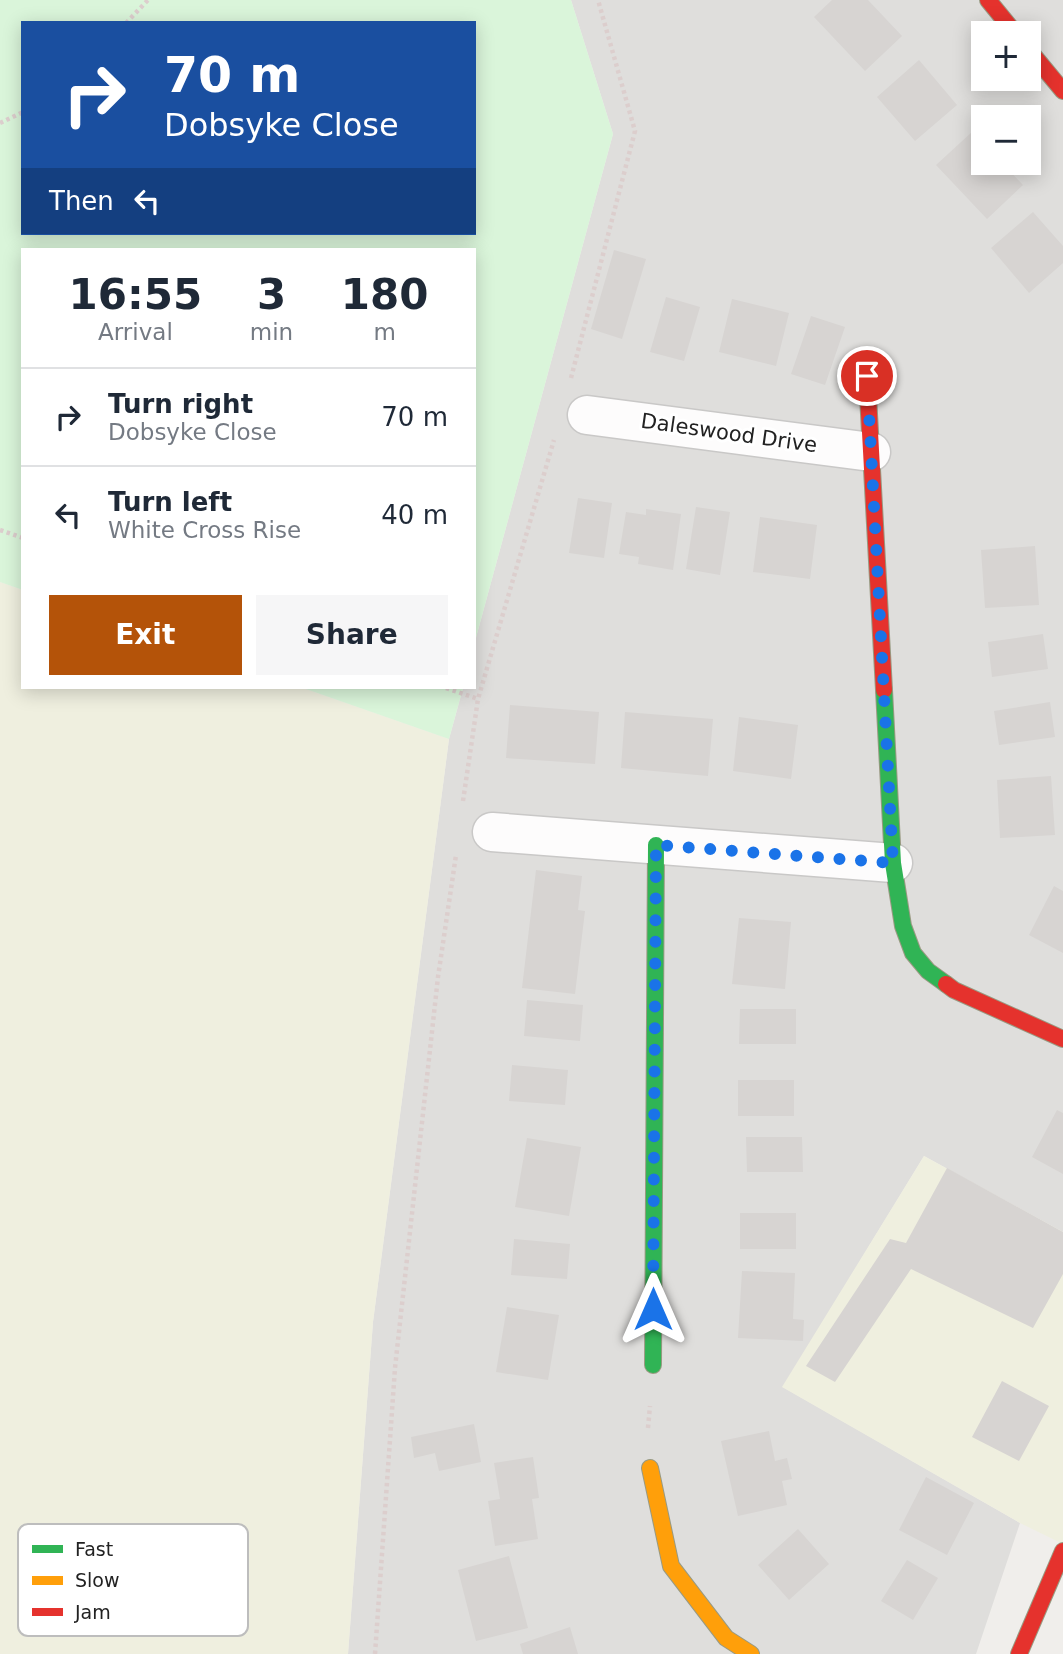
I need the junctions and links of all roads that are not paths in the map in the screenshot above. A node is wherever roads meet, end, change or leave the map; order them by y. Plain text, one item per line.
1 (988, 0) edge
2 (1005, 21) edge
3 (1041, 64) edge
4 (1063, 91) edge
5 (867, 376) dead end
6 (587, 415) dead end
7 (871, 452) junction
8 (492, 832) dead end
9 (656, 845) junction
10 (893, 863) junction
11 (1063, 1038) edge
12 (653, 1365) dead end
13 (650, 1468) dead end
14 (1063, 1551) edge
15 (751, 1654) edge
16 (1019, 1654) edge

1 - 2 street
3 - 4 street
5 - 7 street
6 - 7 street, Daleswood Drive
7 - 10 street
8 - 9 street
9 - 10 street
9 - 12 street
10 - 11 street
13 - 15 street
14 - 16 street

